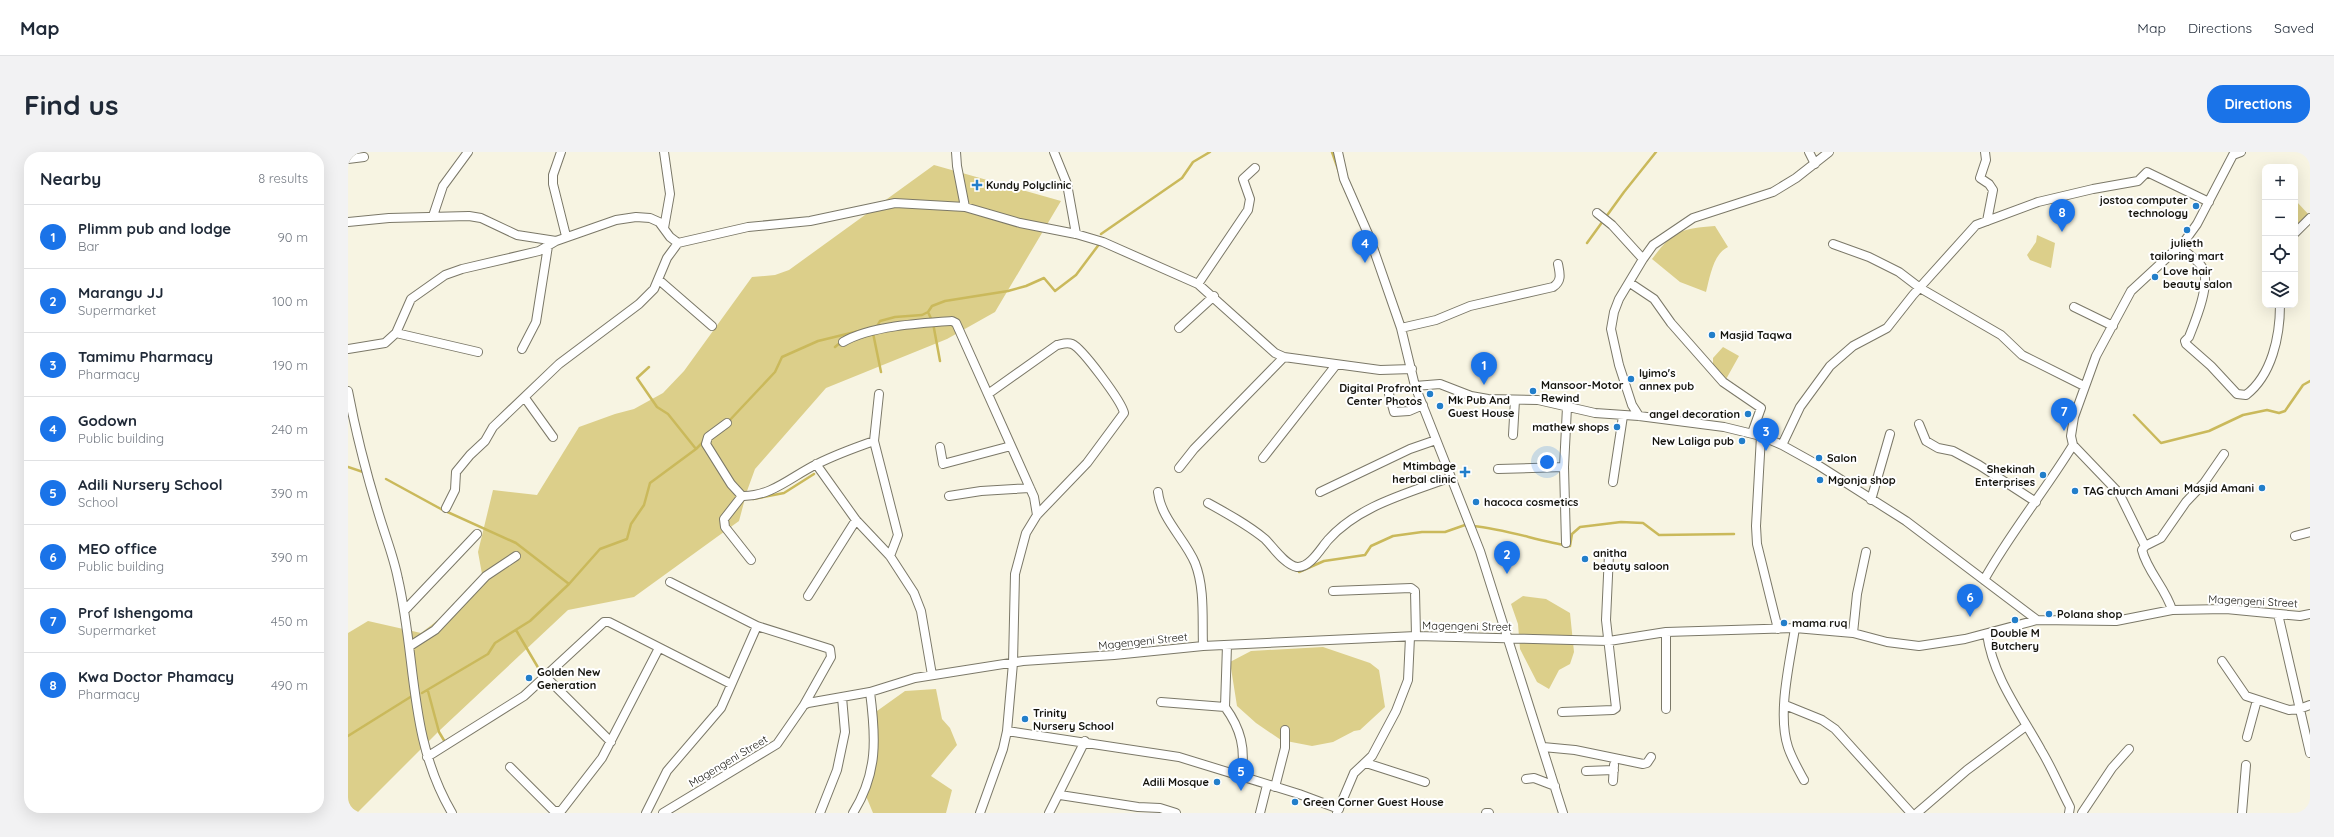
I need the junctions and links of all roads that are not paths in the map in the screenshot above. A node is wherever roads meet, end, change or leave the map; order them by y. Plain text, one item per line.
1 (468, 152) edge
2 (561, 152) edge
3 (664, 152) edge
4 (956, 152) edge
5 (1054, 152) edge
6 (1338, 152) edge
7 (1809, 152) edge
8 (1829, 152) edge
9 (1985, 152) edge
10 (2241, 152) edge
11 (364, 157) dead end
12 (348, 159) edge
13 (1815, 164) junction
14 (1255, 168) dead end
15 (2209, 202) junction
16 (965, 207) junction
17 (1597, 213) dead end
18 (433, 216) junction
19 (2310, 218) edge
20 (1987, 221) junction
21 (348, 222) edge
22 (664, 228) junction
23 (2298, 230) edge
24 (1076, 234) junction
25 (566, 236) junction
26 (556, 241) junction
27 (678, 244) junction
28 (1833, 244) dead end
29 (548, 246) junction
30 (2179, 246) junction
31 (1643, 259) junction
32 (1558, 264) dead end
33 (659, 280) junction
34 (1630, 283) junction
35 (1198, 284) junction
36 (1920, 288) junction
37 (1214, 296) junction
38 (2074, 307) dead end
39 (2280, 308) edge
40 (712, 326) dead end
41 (2113, 326) junction
42 (1179, 328) dead end
43 (1401, 328) junction
44 (396, 333) junction
45 (843, 342) dead end
46 (522, 348) dead end
47 (348, 349) edge
48 (478, 352) dead end
49 (1284, 357) junction
50 (1336, 365) junction
51 (1412, 369) junction
52 (1415, 386) junction
53 (2084, 386) junction
54 (348, 391) edge
55 (879, 394) dead end
56 (988, 394) junction
57 (1389, 394) dead end
58 (525, 398) junction
59 (1515, 400) junction
60 (1423, 405) junction
61 (1566, 406) junction
62 (1623, 416) junction
63 (1639, 416) junction
64 (727, 423) dead end
65 (1919, 424) dead end
66 (1752, 433) junction
67 (1890, 434) dead end
68 (1513, 435) dead end
69 (1761, 436) junction
70 (554, 437) dead end
71 (1436, 440) junction
72 (874, 441) junction
73 (2073, 444) junction
74 (1782, 445) junction
75 (1011, 446) junction
76 (940, 447) dead end
77 (2224, 454) dead end
78 (1263, 458) dead end
79 (816, 464) junction
80 (1564, 467) junction
81 (1179, 468) dead end
82 (1498, 469) dead end
83 (1451, 476) junction
84 (1613, 482) dead end
85 (1030, 488) junction
86 (1158, 492) dead end
87 (1320, 492) dead end
88 (742, 496) junction
89 (949, 496) dead end
90 (1871, 500) junction
91 (2036, 502) junction
92 (1208, 504) dead end
93 (446, 508) dead end
94 (1037, 516) junction
95 (856, 520) junction
96 (2310, 532) edge
97 (477, 534) dead end
98 (2295, 536) dead end
99 (1566, 543) dead end
100 (2145, 546) junction
101 (1866, 552) dead end
102 (1609, 554) dead end
103 (516, 556) dead end
104 (890, 556) junction
105 (751, 560) dead end
106 (1984, 580) junction
107 (670, 582) dead end
108 (1333, 591) dead end
109 (808, 596) dead end
110 (405, 610) junction
111 (2172, 610) junction
112 (2278, 614) junction
113 (2310, 614) edge
114 (2037, 620) junction
115 (757, 626) junction
116 (1795, 628) junction
117 (1778, 629) junction
118 (1666, 632) junction
119 (1853, 632) junction
120 (1987, 634) junction
121 (1413, 637) junction
122 (1506, 637) junction
123 (1609, 641) junction
124 (1227, 645) junction
125 (410, 646) junction
126 (1203, 646) junction
127 (658, 648) junction
128 (2222, 661) dead end
129 (1013, 664) junction
130 (932, 675) junction
131 (546, 677) junction
132 (731, 684) junction
133 (870, 692) junction
134 (842, 697) junction
135 (2257, 700) junction
136 (1161, 702) dead end
137 (804, 704) junction
138 (2310, 704) edge
139 (1784, 705) junction
140 (1224, 707) junction
141 (1666, 709) dead end
142 (2299, 709) junction
143 (1562, 712) dead end
144 (2026, 726) junction
145 (1007, 730) junction
146 (1285, 730) dead end
147 (2247, 737) dead end
148 (1085, 741) junction
149 (611, 742) junction
150 (1543, 747) junction
151 (2129, 749) dead end
152 (2310, 753) edge
153 (427, 757) junction
154 (1651, 757) dead end
155 (1614, 758) junction
156 (1366, 763) junction
157 (2246, 765) dead end
158 (510, 767) dead end
159 (1614, 770) junction
160 (1586, 771) dead end
161 (1241, 776) junction
162 (1526, 779) dead end
163 (1613, 780) dead end
164 (1804, 780) dead end
165 (1425, 782) dead end
166 (1271, 786) junction
167 (1555, 786) junction
168 (1060, 795) junction
169 (1338, 811) edge
170 (2072, 811) edge
171 (452, 813) edge
172 (646, 813) edge
173 (663, 813) edge
174 (820, 813) edge
175 (853, 813) edge
176 (980, 813) edge
177 (1049, 813) edge
178 (1176, 813) edge
179 (1260, 813) edge
180 (1486, 813) edge
181 (1489, 813) edge
182 (1563, 813) edge
183 (1917, 813) edge
184 (2082, 813) edge
185 (2242, 813) edge

1 - 18 street
2 - 25 street
3 - 22 street
4 - 16 street
5 - 24 street
6 - 43 street
7 - 13 street
8 - 13 street
9 - 20 street
10 - 15 street
11 - 12 street
13 - 31 street
14 - 35 street
15 - 20 street
15 - 30 street
16 - 24 street
16 - 27 street
17 - 31 street
18 - 21 street
18 - 26 street
19 - 23 street
20 - 36 street
22 - 25 street
22 - 27 street
24 - 35 street
25 - 26 street
26 - 29 street
27 - 33 street
28 - 36 street
29 - 44 street
29 - 46 street
30 - 39 street
30 - 41 street
31 - 34 street
32 - 43 street
33 - 40 street
33 - 58 street
34 - 63 street
34 - 66 street
35 - 37 street
36 - 53 street
36 - 74 street
37 - 42 street
37 - 49 street
38 - 41 street
41 - 53 street
43 - 51 street
44 - 47 street
44 - 48 street
45 - 56 street
49 - 50 street
49 - 81 street
50 - 51 street
50 - 78 street
51 - 52 street
52 - 59 street
52 - 60 street
53 - 73 street
54 - 110 street
55 - 72 street
56 - 75 street
56 - 94 street
57 - 60 street
58 - 70 street
58 - 93 street
59 - 61 street
59 - 68 street
60 - 71 street
61 - 62 street
61 - 80 street
62 - 63 street
62 - 84 street
63 - 66 street
64 - 88 street
65 - 91 street
66 - 69 street
67 - 90 street
69 - 74 street
69 - 117 street
71 - 83 street
71 - 87 street
72 - 79 street
72 - 104 street
73 - 91 street
73 - 100 street
74 - 90 street
75 - 76 street
75 - 85 street
77 - 100 street
79 - 88 street
79 - 95 street
80 - 82 street
80 - 99 street
83 - 92 street
83 - 122 street
85 - 89 street
85 - 94 street
86 - 126 street
88 - 105 street
90 - 106 street
91 - 106 street
94 - 129 street
95 - 104 street
95 - 109 street
96 - 98 street
97 - 110 street
100 - 111 street
101 - 119 street
102 - 123 street
103 - 125 street
104 - 130 street
106 - 114 street
107 - 115 street
108 - 121 street
110 - 125 street
111 - 112 street, Magengeni Street
111 - 114 street, Magengeni Street
112 - 113 street, Magengeni Street
112 - 142 street
114 - 120 street, Magengeni Street
115 - 132 street
115 - 137 street
116 - 117 street, Magengeni Street
116 - 119 street, Magengeni Street
116 - 139 street
117 - 118 street, Magengeni Street
118 - 123 street, Magengeni Street
118 - 141 street
119 - 120 street, Magengeni Street
120 - 144 street
121 - 122 street, Magengeni Street
121 - 124 street, Magengeni Street
121 - 156 street
122 - 123 street, Magengeni Street
122 - 150 street
123 - 143 street
124 - 126 street, Magengeni Street
124 - 140 street
125 - 153 street
126 - 129 street, Magengeni Street
127 - 131 street
127 - 132 street
127 - 149 street
128 - 135 street
129 - 130 street, Magengeni Street
129 - 145 street
130 - 133 street, Magengeni Street
131 - 149 street
131 - 153 street
132 - 172 street
133 - 134 street, Magengeni Street
133 - 175 street
134 - 137 street, Magengeni Street
134 - 174 street
135 - 142 street
135 - 147 street
136 - 140 street
137 - 173 street, Magengeni Street
138 - 142 street
139 - 164 street
139 - 183 street
140 - 161 street
142 - 152 street
144 - 170 street
144 - 183 street
145 - 148 street
145 - 176 street
146 - 166 street
148 - 161 street
148 - 168 street
149 - 158 street
150 - 155 street
150 - 167 street
151 - 184 street
153 - 171 street
154 - 155 street
155 - 159 street
156 - 165 street
156 - 169 street
157 - 185 street
159 - 160 street
159 - 163 street
161 - 166 street
162 - 167 street
166 - 169 street
166 - 179 street
167 - 182 street
168 - 177 street
168 - 178 street
180 - 181 street

